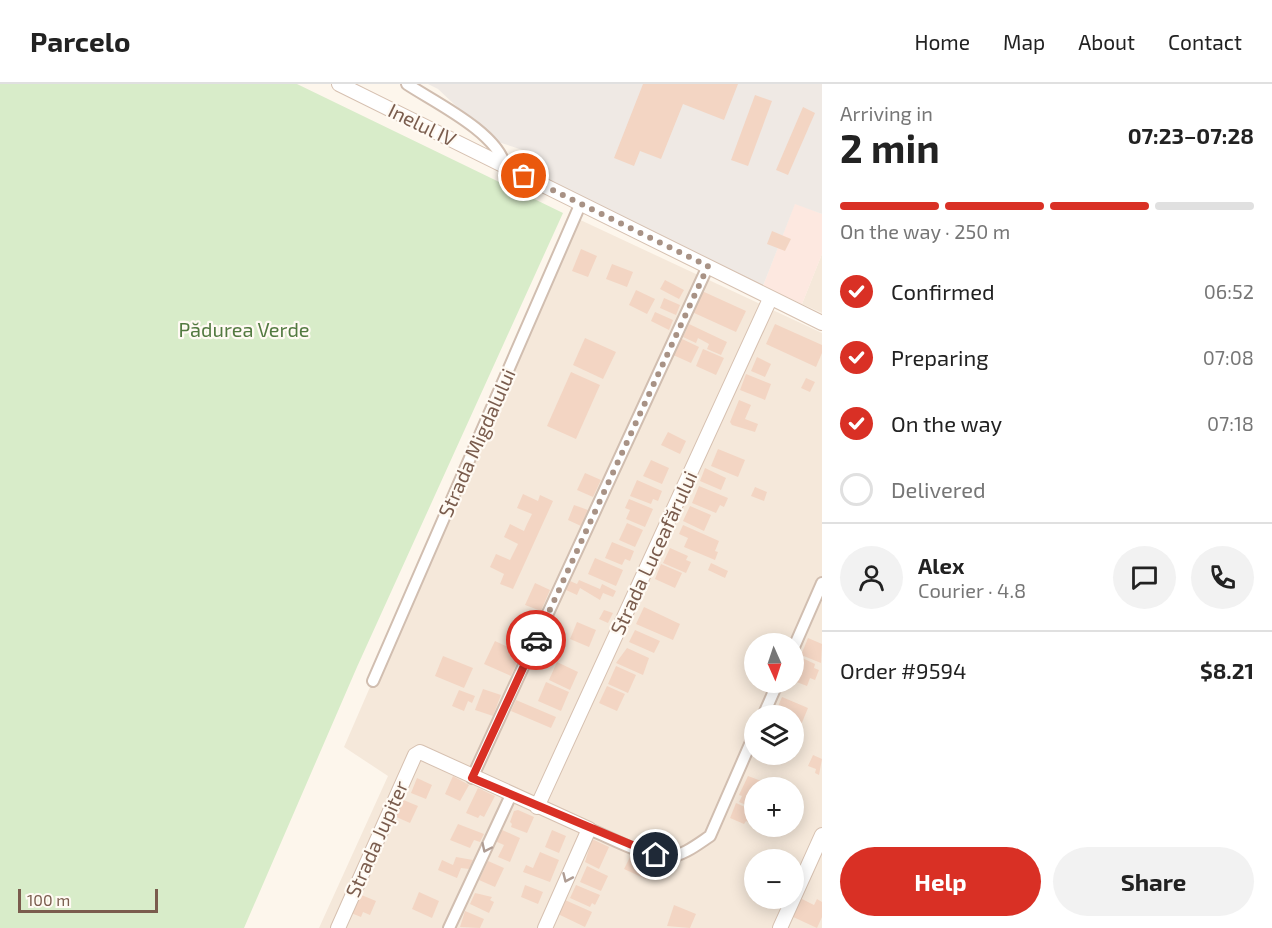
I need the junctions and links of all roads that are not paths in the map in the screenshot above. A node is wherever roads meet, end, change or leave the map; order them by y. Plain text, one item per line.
1 (339, 84) edge
2 (407, 84) edge
3 (505, 166) junction
4 (580, 205) junction
5 (708, 266) junction
6 (770, 299) junction
7 (822, 323) edge
8 (822, 583) edge
9 (800, 633) edge
10 (373, 681) dead end
11 (744, 758) edge
12 (472, 778) junction
13 (511, 795) junction
14 (537, 807) junction
15 (589, 829) junction
16 (822, 835) edge
17 (338, 928) edge
18 (449, 928) edge
19 (545, 928) edge
20 (780, 928) edge

1 - 3 street, Inelul IV
2 - 3 street
3 - 4 street, Inelul IV
4 - 5 street, Inelul IV
4 - 10 street, Strada Migdalului
5 - 6 street, Inelul IV
5 - 12 street
6 - 7 street, Inelul IV
6 - 14 street, Strada Luceafărului
8 - 9 street
11 - 15 street
12 - 13 street
12 - 17 street, Strada Jupiter
13 - 14 street
13 -> 18 street
14 - 15 street
15 -> 19 street
16 - 20 street

